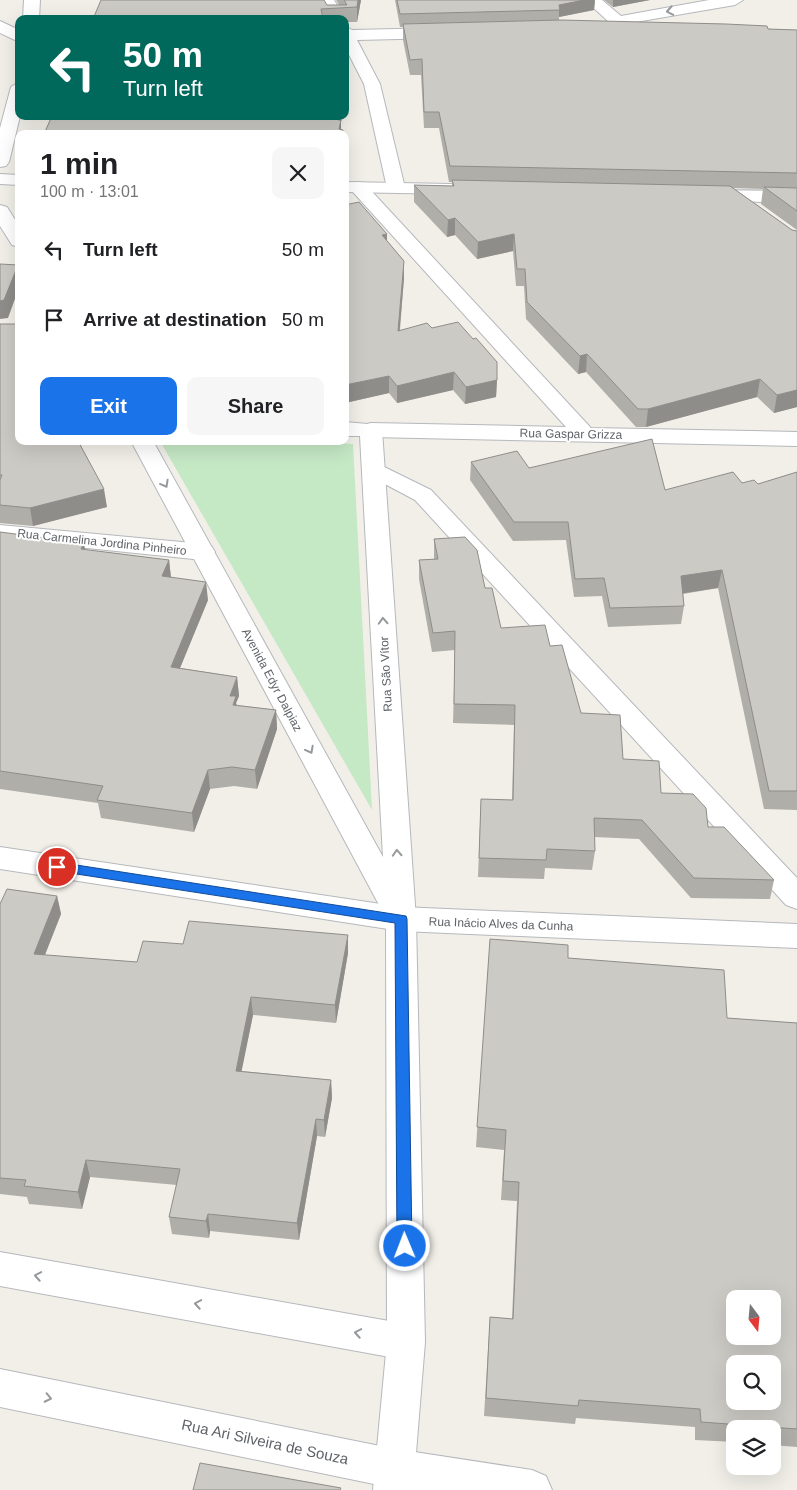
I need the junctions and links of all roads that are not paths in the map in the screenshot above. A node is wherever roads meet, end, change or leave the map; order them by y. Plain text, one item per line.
1 (32, 0) edge
2 (326, 0) edge
3 (593, 0) edge
4 (735, 0) edge
5 (31, 15) edge
6 (335, 15) edge
7 (616, 25) junction
8 (0, 26) edge
9 (664, 29) edge
10 (457, 32) edge
11 (349, 33) edge
12 (15, 35) edge
13 (349, 39) edge
14 (15, 103) edge
15 (0, 162) edge
16 (0, 179) edge
17 (15, 180) edge
18 (351, 187) edge
19 (396, 188) junction
20 (466, 190) edge
21 (695, 196) edge
22 (735, 197) junction
23 (797, 197) edge
24 (0, 211) edge
25 (758, 213) edge
26 (15, 235) edge
27 (349, 429) edge
28 (371, 430) junction
29 (584, 434) junction
30 (793, 442) edge
31 (144, 445) edge
32 (374, 469) junction
33 (0, 532) edge
34 (203, 552) junction
35 (0, 858) edge
36 (797, 897) edge
37 (401, 919) junction
38 (797, 936) edge
39 (0, 1269) edge
40 (406, 1342) junction
41 (0, 1388) edge
42 (394, 1479) edge
43 (532, 1490) edge

1 - 5 street
2 - 6 street
3 - 7 street
4 -> 7 street
7 - 9 street
8 - 12 street
10 - 11 street
13 - 19 street
14 - 15 street
16 - 17 street
18 - 19 street
18 - 29 street
19 - 20 street
21 - 22 street
22 - 23 street
22 - 25 street
24 - 26 street
27 - 28 street, Rua Gaspar Grizza
28 - 29 street, Rua Gaspar Grizza
28 - 32 street, Rua São Vítor
29 - 30 street, Rua Gaspar Grizza
31 -> 34 street, Avenida Edyr Dalpiaz
32 - 36 street
37 -> 32 street, Rua São Vítor
33 - 34 street, Rua Carmelina Jordina Pinheiro
34 -> 37 street, Avenida Edyr Dalpiaz
35 - 37 street, Rua Inácio Alves da Cunha
37 - 38 street, Rua Inácio Alves da Cunha
37 - 40 street, Rua São Vítor
40 -> 39 street
40 - 42 street, Rua São Vítor
41 -> 42 street, Rua Ari Silveira de Souza
42 - 43 street, Rua Ari Silveira de Souza

